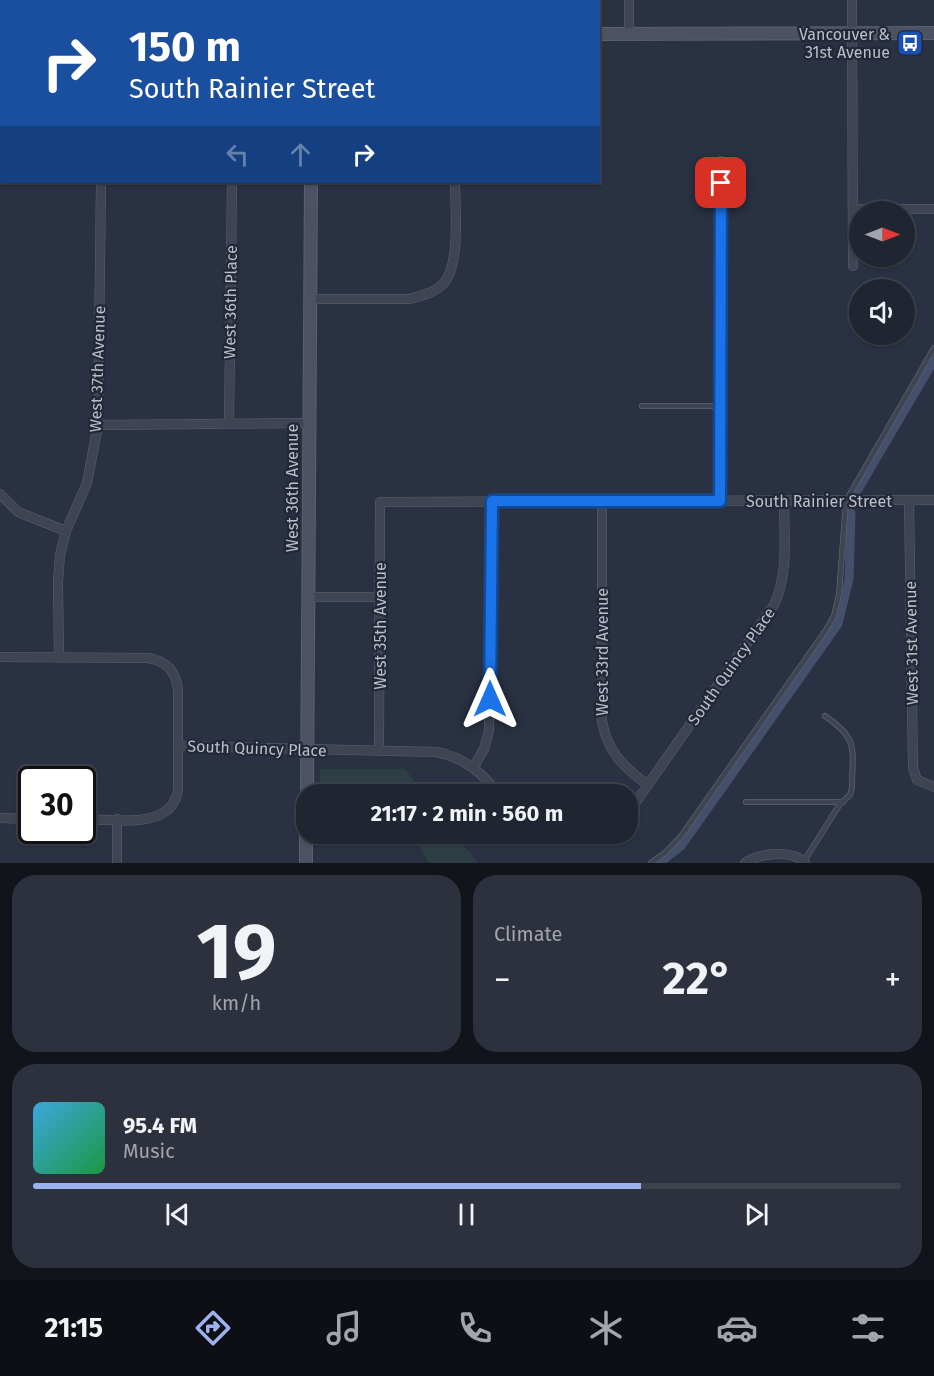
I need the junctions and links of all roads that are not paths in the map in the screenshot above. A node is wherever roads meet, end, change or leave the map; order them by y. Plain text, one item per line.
1 (629, 0) edge
2 (852, 0) edge
3 (934, 33) edge
4 (600, 34) edge
5 (629, 34) junction
6 (852, 34) junction
7 (721, 161) dead end
8 (101, 183) edge
9 (232, 183) edge
10 (311, 183) edge
11 (455, 183) edge
12 (853, 201) edge
13 (915, 209) edge
14 (934, 209) edge
15 (310, 299) junction
16 (934, 348) edge
17 (642, 406) dead end
18 (720, 406) junction
19 (229, 423) junction
20 (309, 423) junction
21 (98, 425) junction
22 (1, 497) edge
23 (934, 500) edge
24 (492, 501) junction
25 (603, 501) junction
26 (720, 501) junction
27 (784, 501) junction
28 (846, 501) junction
29 (909, 501) junction
30 (380, 502) joint
31 (66, 531) junction
32 (308, 597) junction
33 (380, 597) junction
34 (0, 657) edge
35 (59, 658) junction
36 (825, 716) dead end
37 (178, 746) junction
38 (307, 750) junction
39 (379, 751) junction
40 (473, 768) junction
41 (306, 784) edge
42 (491, 784) edge
43 (648, 785) junction
44 (934, 787) edge
45 (638, 798) edge
46 (746, 802) dead end
47 (843, 802) junction
48 (0, 818) edge
49 (18, 819) edge
50 (96, 819) edge
51 (117, 819) junction
52 (306, 844) edge
53 (804, 862) edge
54 (117, 863) edge
55 (306, 863) edge
56 (651, 863) edge
57 (745, 863) edge

1 - 5 street
2 - 6 street
3 - 6 street
4 - 5 street
5 - 6 street
6 - 12 street
7 - 18 street
8 - 21 street, West 37th Avenue
9 - 19 street, West 36th Place
10 - 15 street, West 36th Avenue
11 - 15 street
13 - 14 street
15 - 20 street, West 36th Avenue
16 - 28 lane
17 - 18 lane
18 - 26 street
19 - 20 street
19 - 21 street
20 - 32 street, West 36th Avenue
21 - 31 street, West 37th Avenue
22 - 31 street
23 - 29 street, South Rainier Street
24 - 25 street, South Rainier Street
24 - 30 street, South Rainier Street
24 - 40 street
25 - 26 street, South Rainier Street
25 - 43 street, West 33rd Avenue
26 - 27 street, South Rainier Street
27 - 28 street, South Rainier Street
27 - 43 street, South Quincy Place
28 - 29 street, South Rainier Street
28 - 56 lane
29 - 44 street, West 31st Avenue
30 - 33 street, West 35th Avenue
31 - 35 street, West 37th Avenue
32 - 33 street
32 - 38 street, West 36th Avenue
33 - 39 street, West 35th Avenue
34 - 35 street
35 - 37 street
36 - 47 lane
37 - 38 street, South Quincy Place
37 - 51 street
38 - 39 street, South Quincy Place
38 - 41 street, West 36th Avenue
39 - 40 street, South Quincy Place
40 - 42 street, South Quincy Place
43 - 45 street, South Quincy Place
46 - 47 lane
47 - 53 lane
48 - 49 street
50 - 51 street
51 - 54 street
52 - 55 street
53 - 57 street

